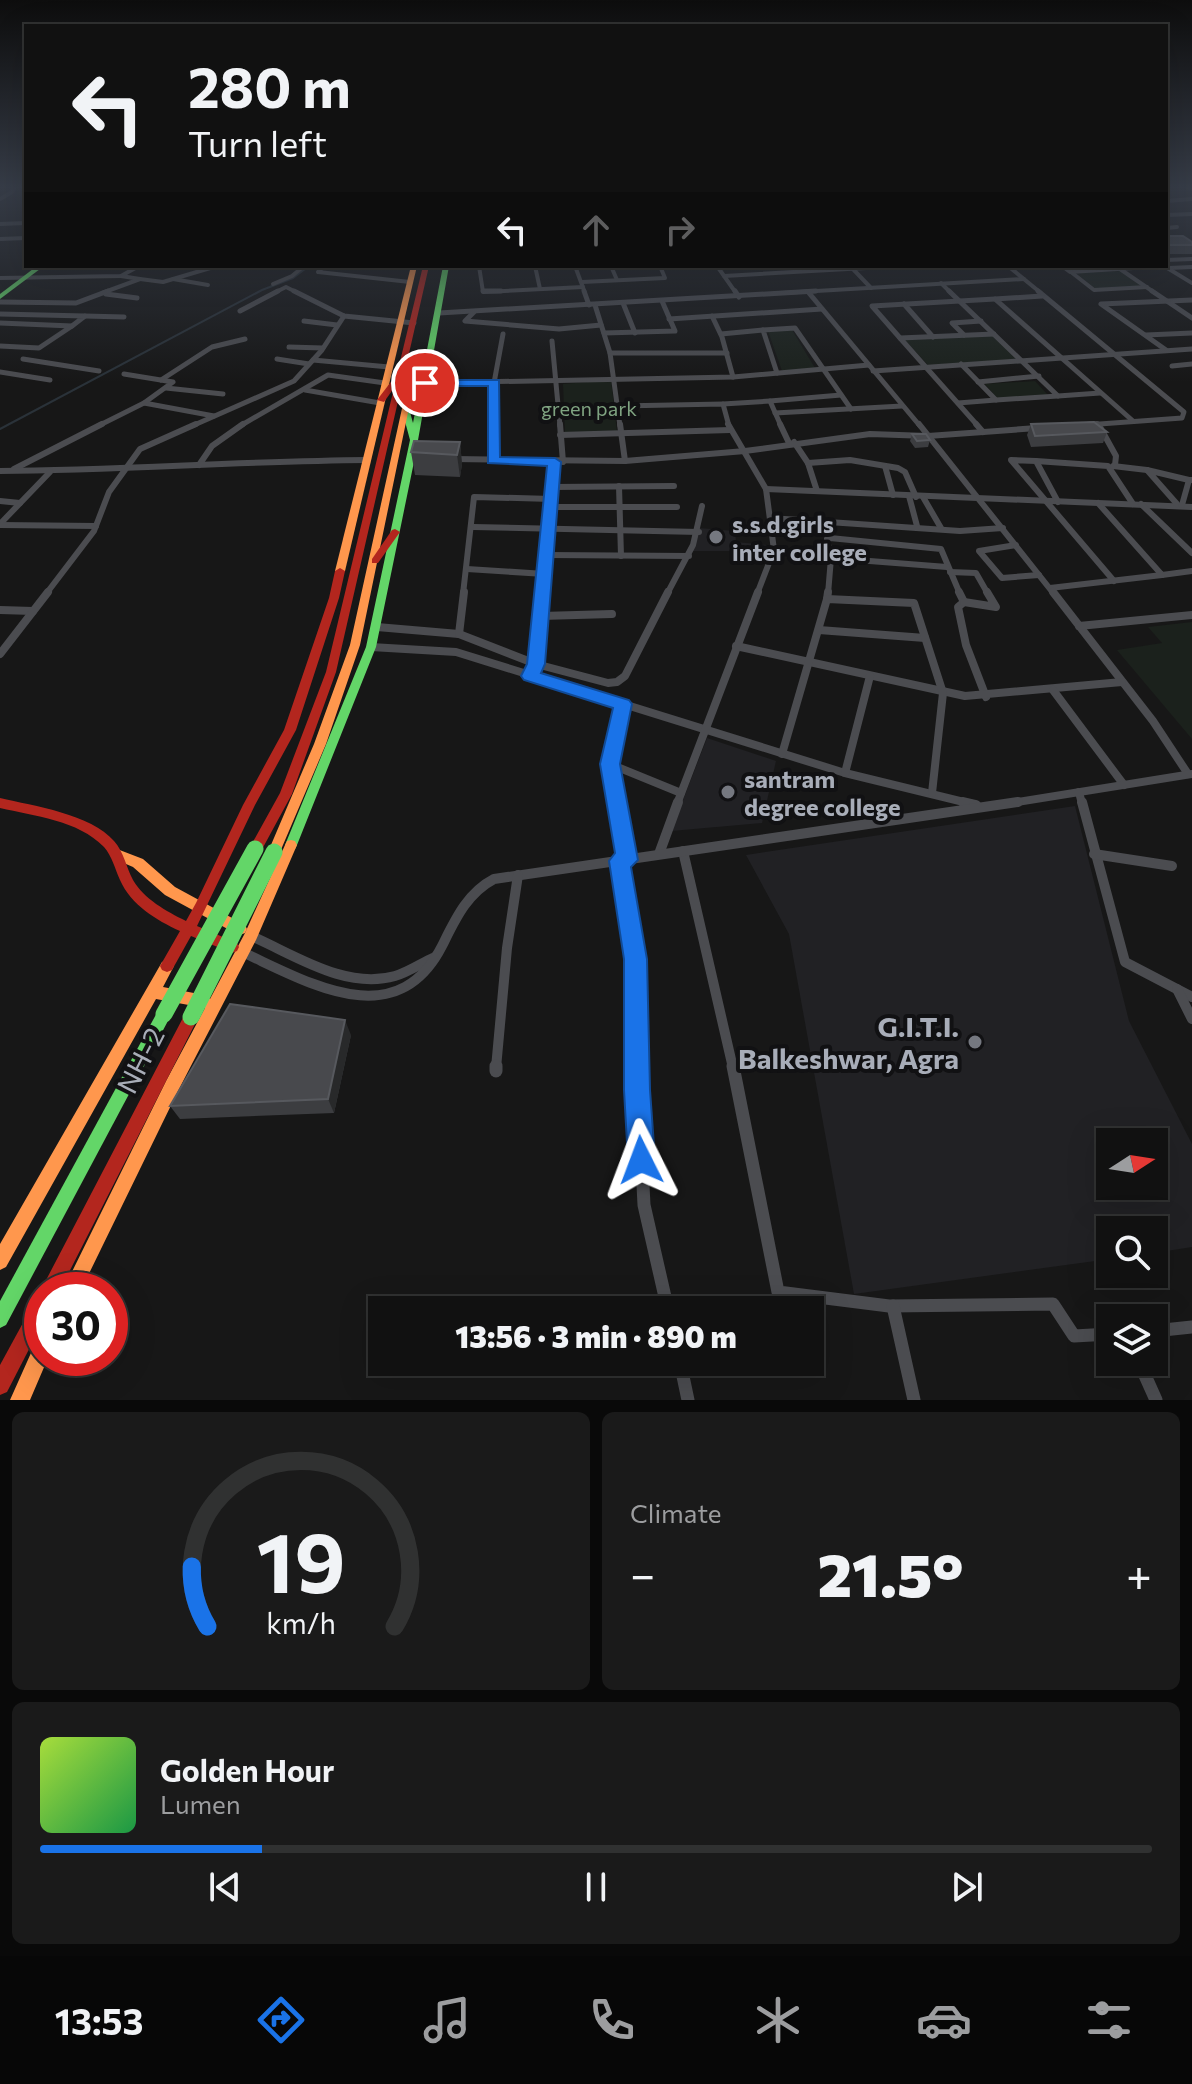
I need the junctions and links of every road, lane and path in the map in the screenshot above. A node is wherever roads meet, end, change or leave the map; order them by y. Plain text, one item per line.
1 (1192, 259) edge
2 (1168, 265) edge
3 (1168, 265) edge
4 (1168, 266) edge
5 (1192, 267) edge
6 (39, 268) edge
7 (135, 268) edge
8 (210, 268) edge
9 (304, 268) edge
10 (323, 268) edge
11 (414, 268) edge
12 (425, 268) edge
13 (436, 268) edge
14 (446, 268) edge
15 (479, 268) edge
16 (535, 268) edge
17 (576, 268) edge
18 (612, 268) edge
19 (661, 268) edge
20 (718, 268) edge
21 (756, 268) edge
22 (820, 268) edge
23 (852, 268) edge
24 (1010, 268) edge
25 (1065, 268) edge
26 (1118, 268) edge
27 (1070, 272) junction
28 (761, 274) junction
29 (121, 276) junction
30 (724, 276) junction
31 (0, 278) edge
32 (29, 278) junction
33 (140, 279) junction
34 (172, 279) junction
35 (1024, 279) junction
36 (617, 280) junction
37 (410, 282) junction
38 (941, 283) junction
39 (1192, 283) edge
40 (273, 284) dead end
41 (583, 284) junction
42 (208, 285) dead end
43 (1147, 287) junction
44 (871, 288) junction
45 (540, 289) junction
46 (809, 293) junction
47 (102, 294) junction
48 (1042, 296) junction
49 (739, 297) junction
50 (137, 298) dead end
51 (0, 299) edge
52 (995, 299) junction
53 (1166, 300) junction
54 (1192, 300) edge
55 (662, 301) junction
56 (959, 301) junction
57 (623, 303) junction
58 (904, 304) junction
59 (592, 305) junction
60 (822, 309) junction
61 (240, 311) dead end
62 (475, 311) junction
63 (439, 313) junction
64 (0, 314) edge
65 (85, 316) junction
66 (344, 316) junction
67 (712, 316) junction
68 (124, 317) dead end
69 (1192, 318) edge
70 (669, 319) junction
71 (304, 321) dead end
72 (407, 321) junction
73 (981, 321) junction
74 (0, 323) edge
75 (337, 325) junction
76 (601, 325) junction
77 (72, 326) junction
78 (763, 330) junction
79 (604, 333) junction
80 (635, 333) junction
81 (1192, 333) edge
82 (503, 334) dead end
83 (721, 334) junction
84 (994, 334) junction
85 (964, 335) junction
86 (1146, 335) junction
87 (933, 337) junction
88 (900, 338) junction
89 (245, 339) dead end
90 (552, 341) dead end
91 (0, 346) edge
92 (289, 347) dead end
93 (39, 348) junction
94 (323, 348) junction
95 (1192, 349) edge
96 (1166, 350) junction
97 (610, 353) junction
98 (727, 353) junction
99 (1116, 354) junction
100 (1061, 358) junction
101 (23, 359) junction
102 (277, 359) dead end
103 (1022, 360) junction
104 (311, 362) junction
105 (961, 364) junction
106 (1192, 364) edge
107 (1172, 366) dead end
108 (926, 367) junction
109 (871, 368) junction
110 (396, 369) junction
111 (821, 369) junction
112 (99, 371) dead end
113 (1, 372) edge
114 (777, 373) junction
115 (124, 374) dead end
116 (1039, 376) junction
117 (614, 377) junction
118 (733, 377) junction
119 (50, 380) dead end
120 (161, 380) junction
121 (978, 382) junction
122 (385, 383) junction
123 (425, 383) junction
124 (494, 383) junction
125 (556, 383) junction
126 (166, 388) junction
127 (305, 390) junction
128 (1100, 393) junction
129 (223, 394) dead end
130 (841, 395) junction
131 (1058, 396) junction
132 (996, 400) junction
133 (381, 401) junction
134 (770, 401) junction
135 (144, 403) junction
136 (958, 403) junction
137 (723, 404) junction
138 (406, 406) junction
139 (619, 406) junction
140 (902, 406) junction
141 (851, 409) junction
142 (1184, 412) junction
143 (775, 413) junction
144 (215, 417) junction
145 (1192, 418) edge
146 (1133, 421) junction
147 (1099, 424) junction
148 (1084, 425) edge
149 (1041, 428) edge
150 (730, 430) junction
151 (983, 432) junction
152 (622, 433) junction
153 (560, 435) junction
154 (928, 436) junction
155 (414, 440) junction
156 (791, 442) junction
157 (745, 451) junction
158 (438, 458) edge
159 (367, 460) junction
160 (493, 461) junction
161 (625, 461) junction
162 (1036, 461) junction
163 (559, 462) junction
164 (808, 463) junction
165 (199, 465) junction
166 (885, 466) junction
167 (1111, 466) junction
168 (12, 470) junction
169 (124, 470) junction
170 (1147, 470) junction
171 (0, 471) edge
172 (50, 472) junction
173 (1191, 480) edge
174 (619, 486) junction
175 (674, 486) dead end
176 (553, 487) junction
177 (766, 489) junction
178 (817, 491) junction
179 (893, 495) junction
180 (916, 497) junction
181 (982, 500) junction
182 (0, 501) edge
183 (1043, 501) junction
184 (1058, 502) junction
185 (20, 503) junction
186 (552, 503) junction
187 (1098, 503) junction
188 (1137, 504) junction
189 (1180, 504) junction
190 (702, 506) dead end
191 (620, 507) junction
192 (677, 507) dead end
193 (1192, 507) edge
194 (770, 518) junction
195 (0, 524) edge
196 (96, 526) junction
197 (917, 526) junction
198 (473, 527) junction
199 (941, 528) junction
200 (1003, 528) junction
201 (549, 531) junction
202 (620, 531) junction
203 (395, 532) junction
204 (699, 532) junction
205 (1016, 545) junction
206 (1192, 553) edge
207 (547, 555) junction
208 (621, 556) junction
209 (689, 556) junction
210 (831, 558) junction
211 (371, 567) junction
212 (467, 569) junction
213 (949, 569) junction
214 (1192, 571) edge
215 (545, 574) junction
216 (1039, 575) junction
217 (1162, 575) junction
218 (1114, 581) junction
219 (1050, 588) junction
220 (827, 599) junction
221 (964, 602) junction
222 (0, 610) edge
223 (33, 611) junction
224 (612, 614) dead end
225 (1192, 615) edge
226 (541, 616) junction
227 (1079, 626) junction
228 (377, 627) junction
229 (819, 630) junction
230 (459, 634) junction
231 (925, 638) junction
232 (736, 646) junction
233 (371, 647) junction
234 (0, 654) edge
235 (810, 663) junction
236 (536, 664) junction
237 (530, 676) junction
238 (870, 676) junction
239 (1122, 682) junction
240 (1053, 690) junction
241 (943, 693) junction
242 (986, 697) junction
243 (622, 704) junction
244 (704, 729) junction
245 (782, 754) junction
246 (610, 764) junction
247 (845, 773) junction
248 (1190, 774) edge
249 (1124, 785) junction
250 (1079, 792) junction
251 (681, 793) junction
252 (932, 793) junction
253 (0, 803) edge
254 (980, 807) junction
255 (683, 851) junction
256 (117, 854) junction
257 (659, 854) junction
258 (1094, 854) junction
259 (623, 860) junction
260 (221, 865) junction
261 (1172, 866) dead end
262 (518, 875) junction
263 (278, 877) junction
264 (201, 907) junction
265 (190, 926) junction
266 (251, 936) junction
267 (242, 952) junction
268 (435, 957) junction
269 (1177, 989) junction
270 (152, 991) junction
271 (1192, 997) edge
272 (214, 1005) junction
273 (1192, 1019) edge
274 (496, 1071) dead end
275 (0, 1261) edge
276 (59, 1272) edge
277 (81, 1272) edge
278 (665, 1296) edge
279 (893, 1306) junction
280 (0, 1319) edge
281 (1192, 1327) edge
282 (1168, 1330) edge
283 (1096, 1335) edge
284 (24, 1339) edge
285 (31, 1376) edge
286 (683, 1376) edge
287 (1145, 1376) edge
288 (0, 1385) edge
289 (20, 1400) edge
290 (688, 1400) edge
291 (914, 1400) edge
292 (1156, 1400) edge

1 - 2 street
3 - 5 street
4 - 39 street
6 - 32 main road
7 - 29 street
8 - 34 street
9 - 40 street
10 - 37 street
11 - 37 main road
12 - 72 main road
13 - 138 main road, NH-2
14 - 63 main road
15 - 45 street
16 - 45 street
17 - 41 street
18 - 36 street
19 - 36 street
20 - 30 street
21 - 28 street
22 - 28 street
23 - 44 street
24 - 35 street
25 - 27 street
26 - 27 street
26 - 43 street
27 - 43 street
28 - 30 street
29 - 32 street
29 - 33 street
30 - 49 street
31 - 32 street
32 - 51 main road
33 - 34 street
33 - 47 street
34 - 42 street
35 - 38 street
35 - 48 street
36 - 41 street
37 - 72 main road
38 - 44 street
38 - 56 street
41 - 45 street
41 - 59 street
43 - 53 street
44 - 46 street
46 - 49 street
46 - 60 street
47 - 50 street
47 - 51 street
48 - 52 street
48 - 99 street
49 - 55 street
52 - 56 street
52 - 100 street
53 - 54 street
53 - 69 street
53 - 86 street
55 - 57 street
55 - 70 street
56 - 58 street
56 - 73 street
57 - 59 street
57 - 80 street
58 - 87 street
58 - 88 street
59 - 62 street
59 - 76 street
60 - 67 street
60 - 109 street
61 - 66 street
62 - 63 street
62 - 76 street
63 - 123 main road
64 - 65 street
65 - 68 street
65 - 77 street
66 - 72 street
66 - 75 street
67 - 70 street
67 - 83 street
70 - 80 street
71 - 75 street
72 - 110 main road
73 - 84 street
73 - 85 street
74 - 77 street
75 - 94 street
76 - 79 street
77 - 93 street
78 - 83 street
78 - 111 street
78 - 114 street
79 - 80 street
79 - 97 street
81 - 86 street
82 - 124 street
83 - 98 street
84 - 85 street
84 - 103 street
85 - 87 street
86 - 96 street
87 - 88 street
88 - 108 street
89 - 120 street
90 - 125 street
91 - 93 street
92 - 94 street
93 - 101 street
94 - 104 street
95 - 96 street
96 - 99 street
97 - 98 street
97 - 117 street
98 - 118 street
99 - 100 street
99 - 142 street
100 - 103 street
100 - 128 street
101 - 112 street
101 - 113 street
102 - 104 street
103 - 105 street
103 - 116 street
104 - 110 street
104 - 144 street
105 - 108 street
105 - 121 street
106 - 107 street
108 - 109 street
108 - 136 street
109 - 111 street
109 - 140 street
110 - 122 main road
110 - 133 main road
110 - 280 main road, bridge
111 - 114 street
111 - 130 street
113 - 119 street
114 - 118 street
115 - 120 street
116 - 121 street
116 - 131 street
117 - 118 street
117 - 125 street
117 - 139 street
120 - 126 street
121 - 132 street
122 - 127 street
122 - 133 main road
123 - 124 street
123 - 155 main road
124 - 125 street
124 - 160 street
125 - 153 street
126 - 129 street
126 - 135 street
127 - 133 street
127 - 165 street
128 - 131 street
128 - 146 street
130 - 134 street
130 - 141 street
131 - 132 street
132 - 136 street
133 - 159 main road
134 - 137 street
134 - 143 street
135 - 144 street
135 - 168 street
136 - 151 street
137 - 139 street
137 - 150 street
138 - 155 main road
138 - 211 main road, NH-2
139 - 152 street
140 - 141 street
140 - 154 street
141 - 143 street
142 - 145 street
142 - 146 street
143 - 156 street
144 - 169 street
146 - 147 street
147 - 148 street
147 - 167 street
149 - 151 street
150 - 152 street
150 - 157 street
151 - 154 street
152 - 153 street
152 - 161 street
153 - 163 street
154 - 156 street
154 - 181 street
155 - 203 main road
156 - 157 street
156 - 164 street
157 - 161 street
157 - 177 street
158 - 160 street
159 - 165 street
159 - 260 main road
160 - 163 street
161 - 163 street
162 - 167 street
162 - 183 street
162 - 184 street
163 - 176 street
164 - 166 street
164 - 178 street
165 - 169 street
166 - 179 street
166 - 180 street
167 - 170 street
167 - 188 street
168 - 171 street
168 - 172 street
169 - 172 street
169 - 196 street
170 - 173 street
170 - 189 street
172 - 185 street
173 - 189 street
174 - 175 street
174 - 176 street
174 - 191 street
176 - 186 street
177 - 178 street
177 - 194 street
178 - 179 street
179 - 180 street
180 - 181 street
180 - 197 street
180 - 199 street
181 - 183 street
181 - 200 street
182 - 185 street
183 - 184 street
183 - 218 street
184 - 187 street
185 - 195 street
186 - 191 street
186 - 198 street
186 - 201 street
187 - 188 street
187 - 217 street
188 - 189 street
188 - 206 street
189 - 193 street
190 - 204 street
191 - 192 street
191 - 202 street
194 - 197 street
194 - 232 street
195 - 196 street
196 - 223 street
197 - 199 street
198 - 201 street
198 - 212 street
199 - 200 street
200 - 205 street
201 - 202 street
201 - 207 street
202 - 204 street
202 - 208 street
203 - 211 main road
203 - 228 main road
204 - 209 street
205 - 216 street
205 - 216 street
207 - 208 street
207 - 215 street
208 - 209 street
209 - 236 street
210 - 213 street
210 - 213 street
210 - 220 street
211 - 276 main road, NH-2, bridge
212 - 215 street
212 - 230 street
213 - 221 street
213 - 221 street
214 - 217 street
215 - 226 street
216 - 219 street
217 - 218 street
218 - 219 street
219 - 227 street
220 - 229 street
220 - 231 street
221 - 242 street
222 - 223 street
223 - 234 street
224 - 226 street
225 - 227 street
226 - 236 street
227 - 239 street
228 - 230 street
228 - 233 main road
229 - 231 street
229 - 235 street
230 - 236 street
231 - 241 street
232 - 235 street
232 - 244 street
233 - 237 street
233 - 263 main road
235 - 238 street
235 - 245 street
236 - 237 street
237 - 243 street
238 - 241 street
238 - 247 street
239 - 240 street
239 - 248 street
240 - 242 street
240 - 249 street
241 - 242 street
241 - 252 street
243 - 244 street
243 - 246 street
244 - 245 street
244 - 251 street
245 - 247 street
246 - 251 street
246 - 259 street
247 - 252 street
248 - 249 street
249 - 250 street
250 - 254 street
250 - 258 street
251 - 257 street
252 - 254 street
253 - 256 main road
254 - 255 street
255 - 257 street
255 - 279 street
256 - 264 main road
256 - 265 main road
257 - 259 street
258 - 261 street
258 - 269 street
259 - 262 street
259 - 278 street
260 - 263 main road
260 - 264 main road
262 - 268 street
262 - 274 street
263 - 266 main road
264 - 265 main road
264 - 266 main road
265 - 267 main road
265 - 270 main road
266 - 267 main road
266 - 268 street
267 - 268 street
267 - 272 main road
269 - 271 street
269 - 273 street
270 - 272 main road
270 - 275 main road
272 - 277 main road
279 - 283 street
279 - 291 street
281 - 282 street
284 - 288 main road
285 - 289 main road
286 - 290 street
287 - 292 street

